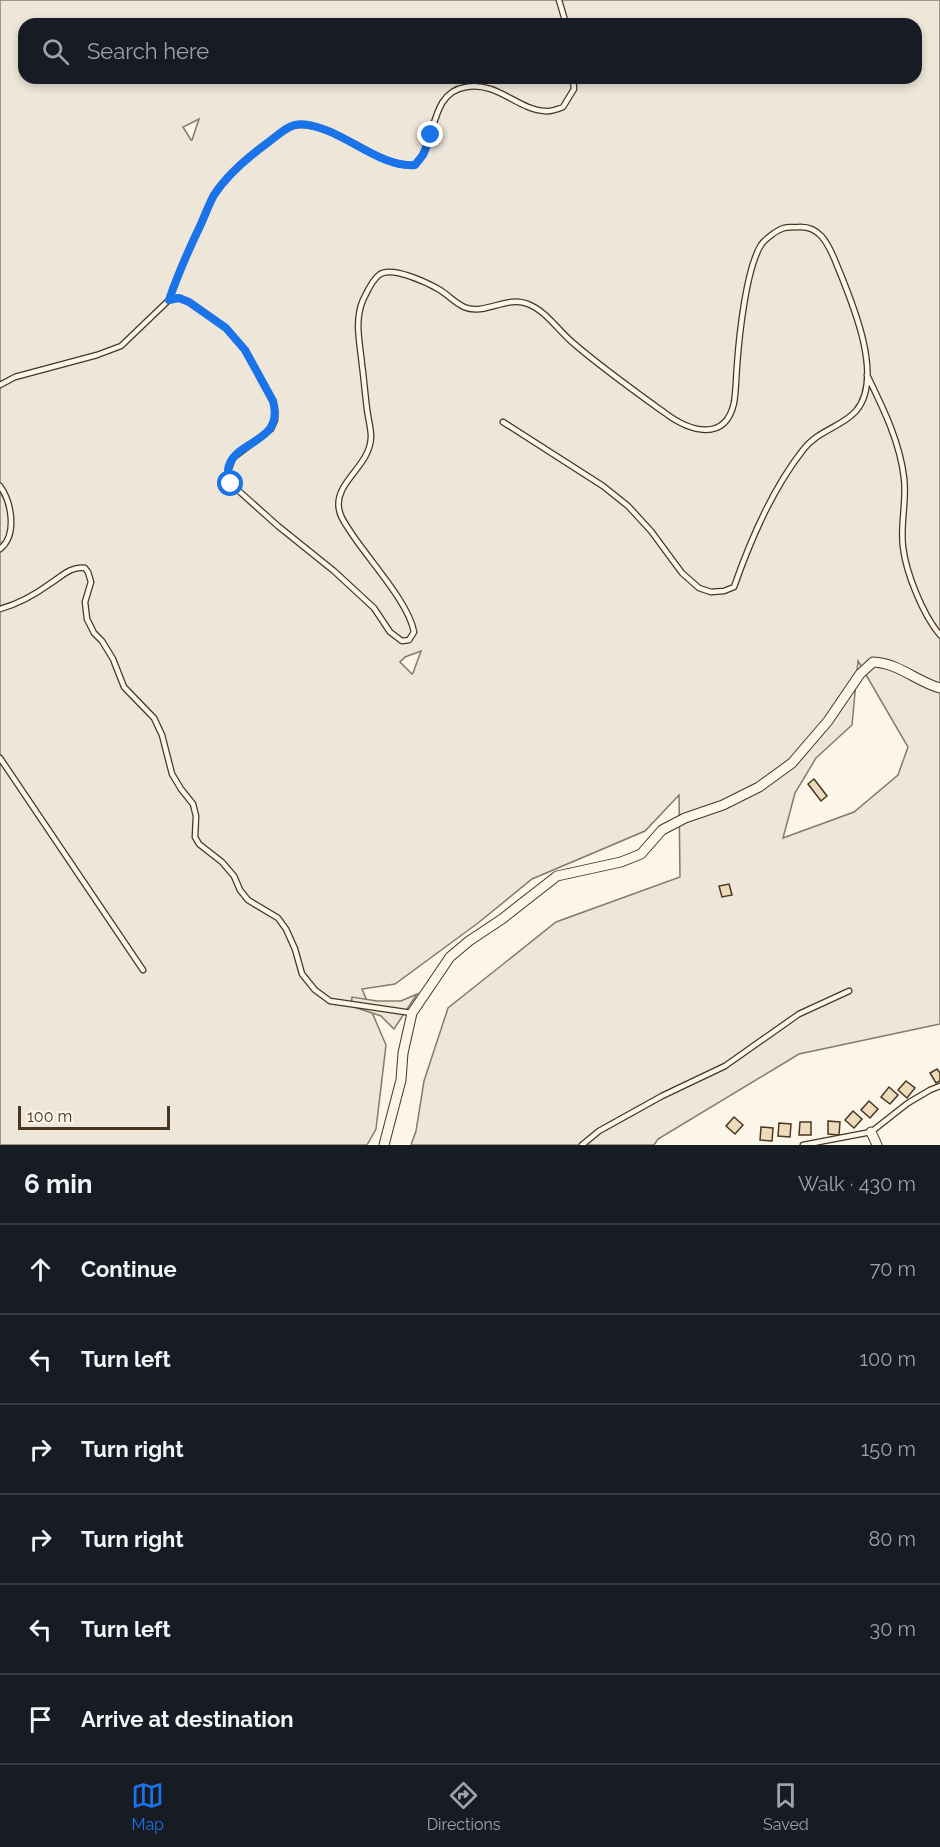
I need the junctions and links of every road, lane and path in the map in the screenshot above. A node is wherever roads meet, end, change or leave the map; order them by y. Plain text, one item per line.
1 (559, 0) edge
2 (564, 18) edge
3 (574, 84) edge
4 (169, 300) junction
5 (867, 375) junction
6 (0, 385) edge
7 (503, 422) dead end
8 (0, 486) edge
9 (0, 549) edge
10 (0, 609) edge
11 (940, 635) edge
12 (940, 688) edge
13 (0, 758) edge
14 (143, 970) dead end
15 (849, 991) dead end
16 (411, 1013) junction
17 (940, 1086) edge
18 (871, 1132) junction
19 (384, 1145) edge
20 (582, 1145) edge
21 (803, 1145) edge
22 (877, 1145) edge

1 - 2 lane
3 - 4 lane
4 - 5 lane
4 - 6 lane
5 - 7 lane
5 - 11 lane
8 - 9 lane
10 - 16 lane
12 - 16 street
13 - 14 lane
15 - 20 lane
16 - 19 street
17 - 18 lane
18 - 21 lane
18 - 22 street

